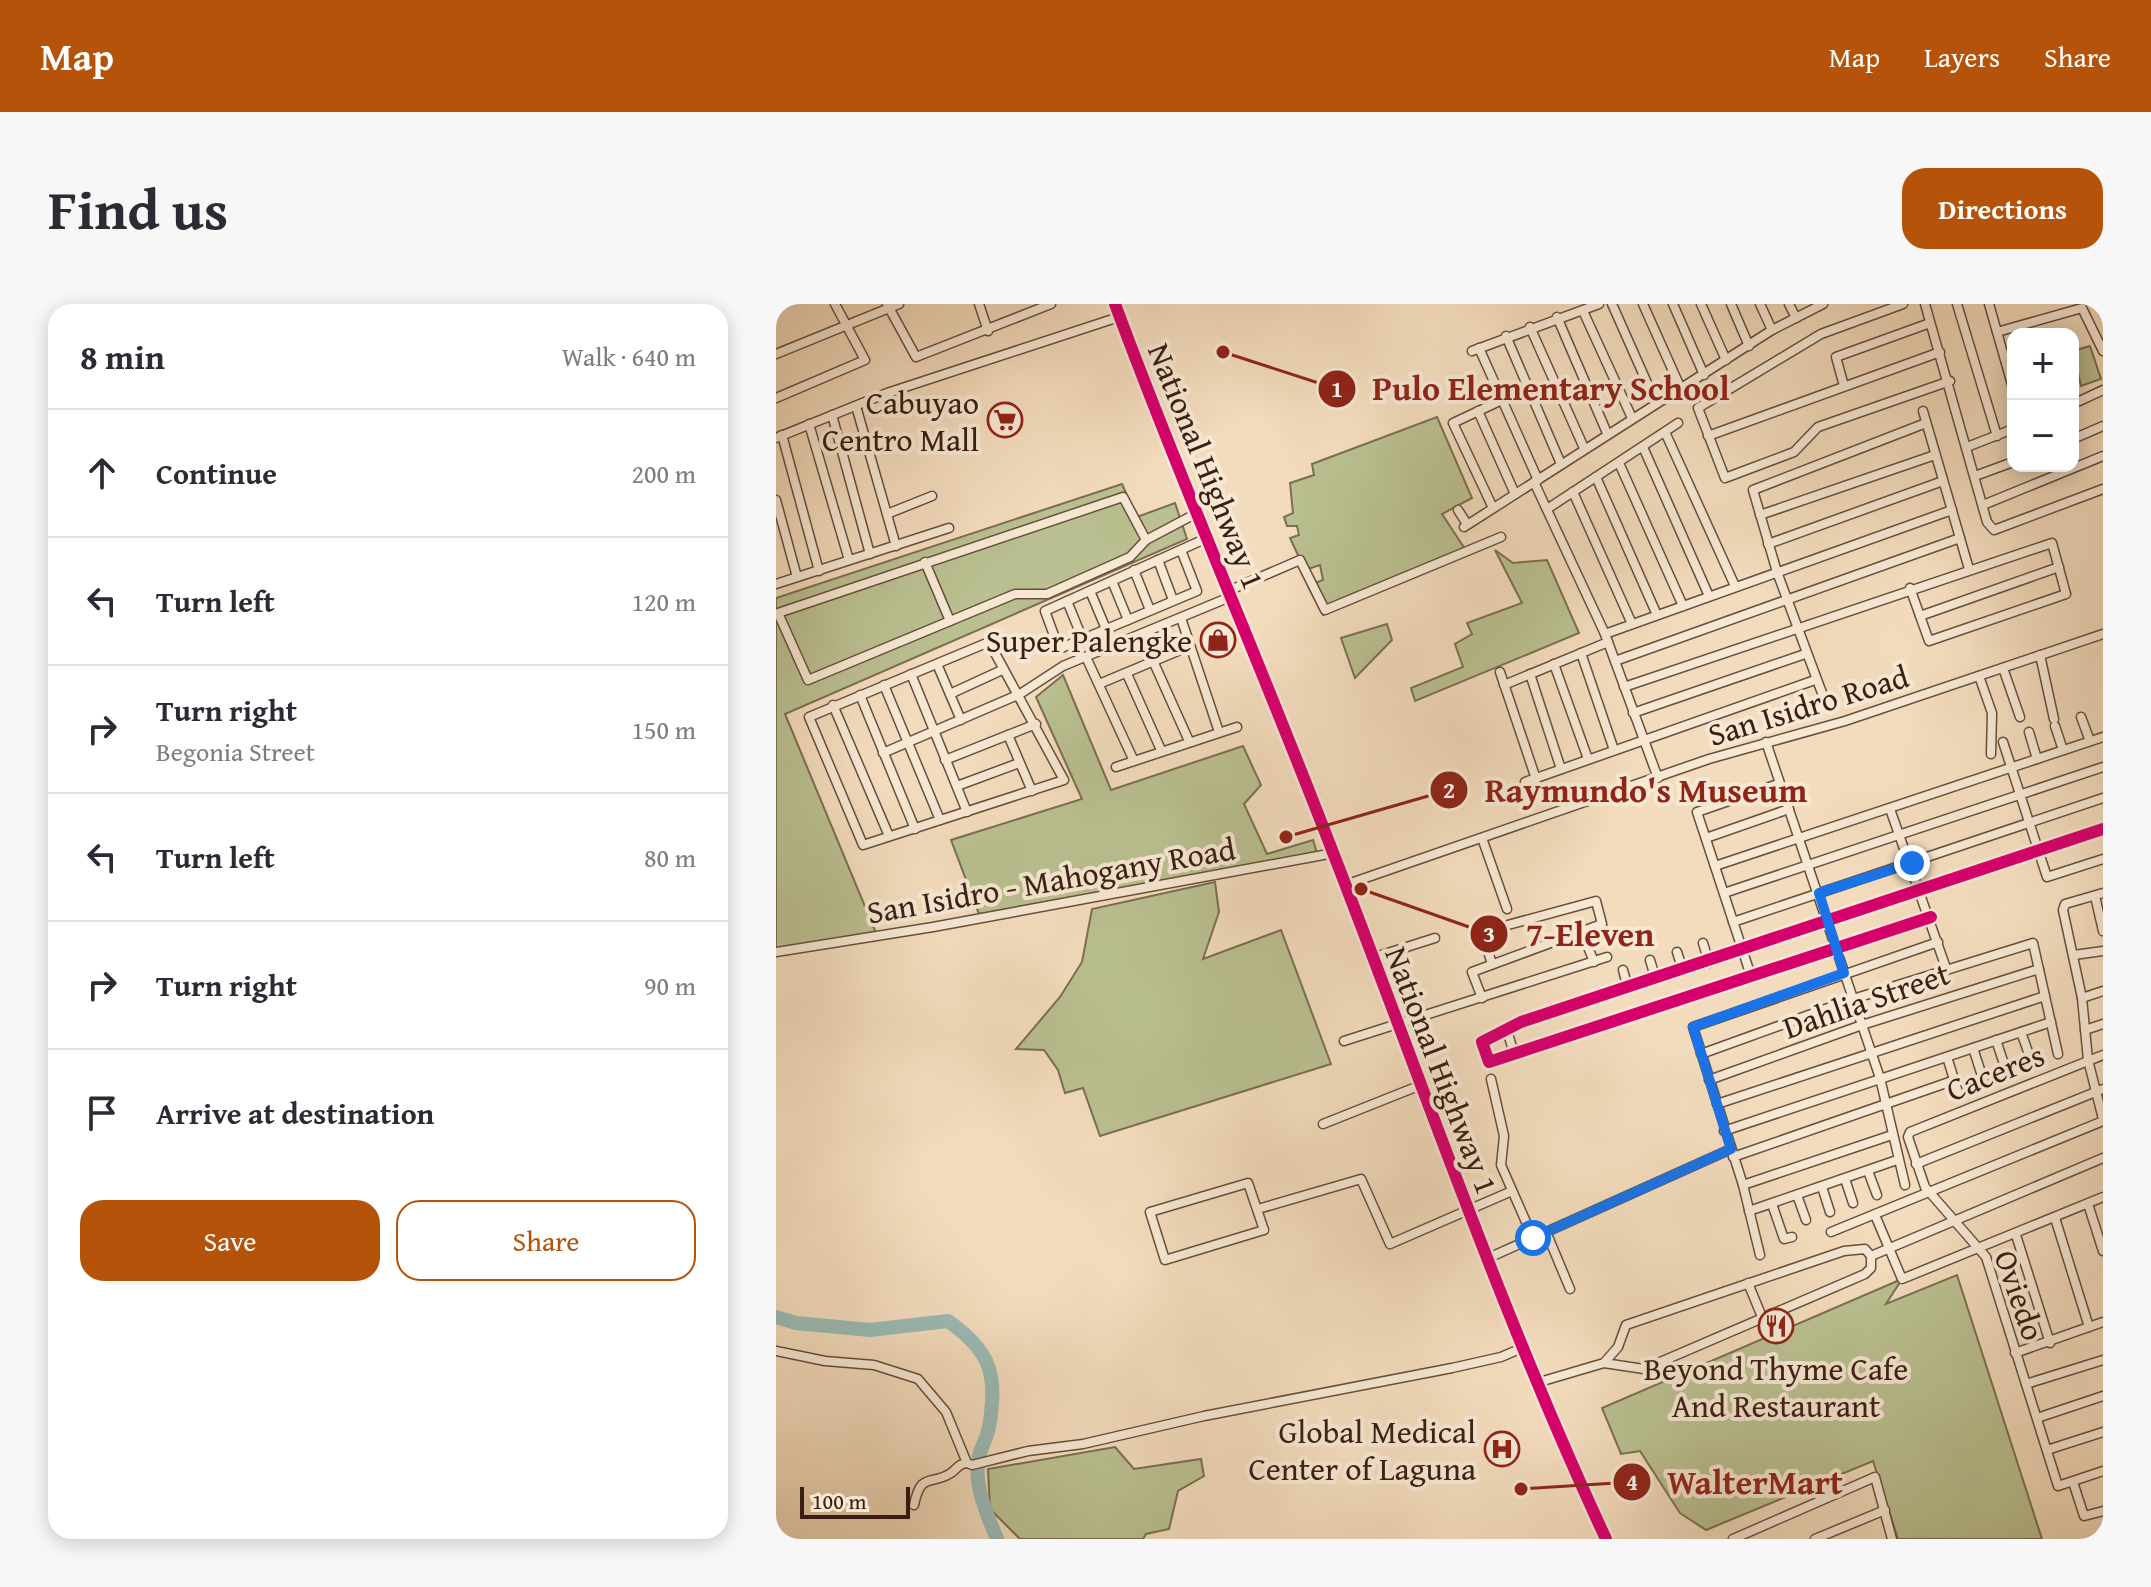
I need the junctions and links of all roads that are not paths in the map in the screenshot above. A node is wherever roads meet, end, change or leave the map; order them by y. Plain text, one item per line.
1 (835, 304) edge
2 (899, 304) edge
3 (979, 304) edge
4 (1051, 304) edge
5 (1599, 304) edge
6 (1612, 304) edge
7 (1643, 304) edge
8 (1673, 304) edge
9 (1701, 304) edge
10 (1731, 304) edge
11 (1760, 304) edge
12 (1789, 304) edge
13 (1821, 304) edge
14 (1903, 304) edge
15 (1925, 304) edge
16 (1957, 304) edge
17 (1989, 304) edge
18 (887, 306) edge
19 (1038, 306) edge
20 (1117, 310) edge
21 (1583, 311) junction
22 (1557, 317) junction
23 (1796, 318) junction
24 (1930, 323) junction
25 (849, 326) junction
26 (1530, 327) junction
27 (1772, 330) junction
28 (988, 331) junction
29 (1997, 332) junction
30 (1506, 336) junction
31 (1749, 346) junction
32 (2103, 351) edge
33 (1940, 352) junction
34 (776, 354) edge
35 (1726, 360) junction
36 (2007, 367) edge
37 (1704, 375) junction
38 (1950, 381) junction
39 (1844, 386) junction
40 (1681, 389) junction
41 (2103, 390) edge
42 (776, 398) edge
43 (1502, 400) junction
44 (2079, 401) edge
45 (1656, 403) junction
46 (856, 406) junction
47 (1478, 411) junction
48 (1923, 411) dead end
49 (832, 415) junction
50 (1632, 418) junction
51 (1678, 423) dead end
52 (1926, 423) junction
53 (809, 424) junction
54 (2103, 426) edge
55 (1665, 432) junction
56 (2007, 432) edge
57 (1607, 433) junction
58 (779, 436) edge
59 (1708, 436) junction
60 (1997, 436) junction
61 (2079, 436) edge
62 (1643, 447) junction
63 (1967, 447) junction
64 (1584, 448) junction
65 (1935, 455) junction
66 (2103, 456) edge
67 (1619, 463) junction
68 (1561, 464) junction
69 (2007, 464) edge
70 (1975, 476) junction
71 (1596, 477) junction
72 (1536, 481) junction
73 (1943, 481) junction
74 (2103, 489) edge
75 (1573, 492) junction
76 (1515, 494) junction
77 (932, 496) dead end
78 (776, 500) edge
79 (1983, 505) junction
80 (1493, 508) junction
81 (1547, 509) junction
82 (1458, 510) dead end
83 (1952, 510) junction
84 (1197, 513) junction
85 (887, 514) junction
86 (1760, 515) junction
87 (949, 528) dead end
88 (1501, 537) dead end
89 (1207, 538) junction
90 (1960, 538) junction
91 (1146, 540) junction
92 (1768, 544) junction
93 (896, 546) junction
94 (1181, 550) junction
95 (870, 554) junction
96 (849, 560) junction
97 (1158, 560) junction
98 (925, 562) junction
99 (2059, 567) junction
100 (1969, 569) junction
101 (1134, 570) junction
102 (819, 571) junction
103 (1777, 572) junction
104 (797, 577) junction
105 (1112, 581) junction
106 (776, 584) edge
107 (1735, 586) junction
108 (1910, 588) junction
109 (1090, 591) junction
110 (1229, 594) junction
111 (1709, 596) junction
112 (1787, 599) junction
113 (1173, 600) junction
114 (1067, 601) junction
115 (1683, 606) junction
116 (1150, 610) junction
117 (1657, 615) junction
118 (1920, 616) junction
119 (1181, 618) junction
120 (1128, 620) junction
121 (950, 621) junction
122 (1632, 624) junction
123 (1796, 628) junction
124 (1106, 629) junction
125 (2103, 634) edge
126 (1606, 638) junction
127 (1083, 640) junction
128 (1190, 646) junction
129 (1581, 653) junction
130 (1805, 654) junction
131 (2040, 655) junction
132 (1086, 657) junction
133 (1615, 661) junction
134 (1154, 663) junction
135 (937, 664) junction
136 (1554, 664) junction
137 (2003, 668) junction
138 (1002, 670) junction
139 (1500, 672) dead end
140 (911, 674) junction
141 (1127, 674) junction
142 (1530, 674) junction
143 (1979, 676) junction
144 (1815, 680) junction
145 (1099, 684) junction
146 (884, 685) junction
147 (1504, 685) junction
148 (1624, 687) junction
149 (1822, 693) dead end
150 (950, 694) junction
151 (1020, 694) junction
152 (860, 695) junction
153 (833, 705) junction
154 (1633, 713) junction
155 (2020, 717) dead end
156 (2081, 717) dead end
157 (961, 720) junction
158 (1036, 724) junction
159 (1237, 727) dead end
160 (935, 731) junction
161 (1219, 732) junction
162 (2029, 732) dead end
163 (1008, 735) junction
164 (2103, 737) edge
165 (1643, 740) junction
166 (1189, 741) junction
167 (2090, 741) junction
168 (1766, 742) junction
169 (2003, 742) dead end
170 (908, 743) junction
171 (1161, 750) junction
172 (1614, 750) junction
173 (2063, 750) junction
174 (883, 753) junction
175 (1991, 754) dead end
176 (1133, 759) junction
177 (1588, 759) junction
178 (2037, 759) junction
179 (945, 760) junction
180 (1019, 763) junction
181 (1116, 767) dead end
182 (2103, 767) edge
183 (2010, 768) junction
184 (1561, 769) junction
185 (1658, 778) junction
186 (1536, 779) junction
187 (1525, 782) dead end
188 (1778, 784) junction
189 (957, 786) junction
190 (1032, 791) junction
191 (2019, 793) junction
192 (2103, 798) edge
193 (1789, 809) junction
194 (1890, 809) junction
195 (967, 812) junction
196 (940, 820) junction
197 (2029, 822) junction
198 (915, 829) junction
199 (2103, 829) edge
200 (1899, 834) junction
201 (889, 836) junction
202 (1798, 837) junction
203 (1482, 838) junction
204 (1706, 838) junction
205 (2038, 850) junction
206 (1334, 853) junction
207 (2103, 859) edge
208 (1912, 863) junction
209 (1715, 866) junction
210 (1808, 866) junction
211 (1345, 885) junction
212 (1921, 890) junction
213 (1724, 893) junction
214 (1819, 893) junction
215 (2099, 895) edge
216 (1507, 909) dead end
217 (1931, 917) junction
218 (1828, 921) junction
219 (1733, 922) junction
220 (2103, 931) edge
221 (1582, 932) junction
222 (1435, 938) dead end
223 (1938, 942) junction
224 (1703, 943) dead end
225 (1836, 949) junction
226 (1742, 950) junction
227 (2103, 951) edge
228 (776, 952) edge
229 (1677, 952) dead end
230 (2074, 955) junction
231 (1607, 957) dead end
232 (1372, 958) junction
233 (1650, 960) dead end
234 (1594, 962) junction
235 (1709, 963) junction
236 (1492, 964) junction
237 (1946, 968) junction
238 (2039, 969) junction
239 (1623, 970) dead end
240 (1683, 971) junction
241 (1844, 973) junction
242 (1751, 976) junction
243 (1656, 980) junction
244 (1628, 988) junction
245 (2103, 991) edge
246 (2045, 996) junction
247 (1482, 998) junction
248 (2082, 998) junction
249 (1853, 999) junction
250 (2051, 1022) junction
251 (2103, 1024) edge
252 (1399, 1025) junction
253 (1862, 1025) junction
254 (1507, 1030) junction
255 (2085, 1030) junction
256 (2021, 1032) junction
257 (1996, 1040) junction
258 (1344, 1041) dead end
259 (1973, 1048) junction
260 (1870, 1051) junction
261 (1514, 1054) junction
262 (1701, 1054) junction
263 (2058, 1054) dead end
264 (2103, 1055) edge
265 (1947, 1057) junction
266 (2088, 1060) junction
267 (2032, 1063) dead end
268 (2007, 1073) dead end
269 (1880, 1078) junction
270 (1491, 1079) dead end
271 (1709, 1080) junction
272 (1955, 1080) junction
273 (1984, 1082) dead end
274 (1421, 1085) junction
275 (2100, 1090) edge
276 (1958, 1092) dead end
277 (1717, 1104) junction
278 (1886, 1106) junction
279 (2103, 1120) edge
280 (1323, 1124) dead end
281 (1724, 1131) junction
282 (1892, 1135) junction
283 (1908, 1137) joint
284 (1732, 1153) junction
285 (2103, 1158) edge
286 (1897, 1160) junction
287 (1916, 1164) junction
288 (1868, 1171) junction
289 (1845, 1179) junction
290 (1743, 1185) junction
291 (1905, 1185) dead end
292 (1822, 1187) junction
293 (1512, 1191) junction
294 (1930, 1194) junction
295 (1797, 1195) junction
296 (1877, 1195) dead end
297 (2103, 1197) edge
298 (1853, 1203) dead end
299 (1772, 1204) junction
300 (2088, 1204) junction
301 (1258, 1209) junction
302 (1749, 1211) junction
303 (1830, 1212) dead end
304 (1467, 1213) junction
305 (1875, 1215) junction
306 (2055, 1218) junction
307 (1806, 1220) dead end
308 (1954, 1221) junction
309 (1831, 1232) dead end
310 (1547, 1234) junction
311 (2016, 1235) junction
312 (1792, 1237) dead end
313 (1533, 1238) junction
314 (1890, 1248) junction
315 (1981, 1248) junction
316 (2103, 1251) edge
317 (1760, 1255) dead end
318 (1871, 1256) junction
319 (1486, 1259) junction
320 (1748, 1283) junction
321 (1570, 1289) dead end
322 (1762, 1317) junction
323 (2103, 1322) edge
324 (2089, 1327) junction
325 (2050, 1343) junction
326 (1618, 1347) junction
327 (1522, 1348) junction
328 (776, 1351) edge
329 (2015, 1353) junction
330 (2103, 1360) edge
331 (1604, 1363) junction
332 (1625, 1365) junction
333 (1536, 1383) junction
334 (2026, 1384) junction
335 (2103, 1396) edge
336 (2037, 1418) junction
337 (2103, 1432) edge
338 (2047, 1450) junction
339 (967, 1463) junction
340 (2103, 1471) edge
341 (2073, 1482) junction
342 (914, 1505) dead end
343 (1885, 1510) junction
344 (2103, 1511) edge
345 (1606, 1539) edge
346 (1733, 1539) edge
347 (1815, 1539) edge
348 (1892, 1539) edge

1 - 25 street
2 - 18 street
3 - 28 street
4 - 19 street
5 - 21 street
6 - 45 street
7 - 40 street
8 - 37 street
9 - 35 street
10 - 31 street
11 - 27 street
12 - 23 street
13 - 23 street
14 - 59 street
15 - 24 street
16 - 60 street
17 - 29 street
18 - 25 street
18 - 28 street
19 - 28 street
20 - 46 street
20 - 84 highway, National Highway 1
21 - 22 street
21 - 50 street
22 - 26 street
22 - 57 street
23 - 27 street
24 - 33 street
24 - 39 street
25 - 34 street
25 - 42 street
26 - 30 street
26 - 64 street
27 - 31 street
29 - 32 street
29 - 36 street
30 - 43 street
30 - 68 street
31 - 35 street
33 - 38 street
33 - 39 street
35 - 37 street
37 - 40 street
38 - 59 street
38 - 63 street
39 - 59 street
40 - 45 street
41 - 44 street
43 - 47 street
43 - 72 street
45 - 50 street
46 - 49 street
46 - 85 street
47 - 76 street
47 - 80 street
48 - 52 street
49 - 53 street
49 - 95 street
50 - 57 street
51 - 55 street
52 - 65 street
52 - 86 street
53 - 58 street
53 - 96 street
54 - 61 street
55 - 62 street
55 - 107 street
56 - 60 street
57 - 64 street
58 - 102 street
60 - 63 street
62 - 67 street
62 - 111 street
63 - 70 street
64 - 68 street
65 - 73 street
65 - 86 street
66 - 79 street
67 - 71 street
67 - 115 street
68 - 72 street
69 - 70 street
70 - 79 street
71 - 75 street
71 - 117 street
72 - 76 street
72 - 81 street
73 - 83 street
73 - 92 street
74 - 79 street
75 - 81 street
75 - 122 street
76 - 80 street
77 - 85 street
78 - 104 street
80 - 82 street
81 - 126 street
83 - 90 street
83 - 103 street
84 - 89 highway, National Highway 1
84 - 91 street
85 - 93 street
86 - 92 street
87 - 93 street
88 - 110 street
89 - 94 street
89 - 110 highway, National Highway 1
90 - 100 street
90 - 112 street
91 - 98 street
91 - 121 street
92 - 103 street
93 - 95 street
94 - 97 street
94 - 113 street
95 - 96 street
96 - 102 street
97 - 101 street
97 - 113 street
98 - 121 street
98 - 121 street
99 - 100 street
99 - 118 street
99 - 118 street
100 - 108 street
101 - 105 street
101 - 116 street
102 - 104 street
103 - 107 street
103 - 112 street
104 - 106 street
105 - 109 street
105 - 120 street
107 - 111 street
108 - 118 street
108 - 123 street
109 - 114 street
109 - 124 street
110 - 119 street
110 - 206 highway, National Highway 1
111 - 115 street
112 - 123 street
112 - 133 street
113 - 116 street
114 - 127 street
114 - 127 street
115 - 117 street
116 - 120 street
117 - 122 street
119 - 128 street
119 - 132 street
120 - 124 street
122 - 126 street
123 - 130 street
123 - 148 street
124 - 127 street
125 - 131 street, San Isidro Road
126 - 129 street
126 - 133 street
128 - 134 street
128 - 161 street
129 - 136 street
129 - 172 street
130 - 144 street
130 - 154 street
131 - 137 street, San Isidro Road
131 - 173 street
132 - 145 street
132 - 151 street
133 - 148 street
134 - 141 street
134 - 166 street
135 - 138 street
135 - 140 street
135 - 150 street
136 - 142 street
136 - 177 street
137 - 143 street, San Isidro Road
137 - 155 street
138 - 150 street
138 - 151 street
139 - 147 street
140 - 146 street
140 - 160 street
141 - 145 street
141 - 171 street
142 - 147 street
142 - 184 street
143 - 168 street, San Isidro Road
143 - 175 street
144 - 149 street
144 - 165 street
145 - 176 street
146 - 152 street
146 - 170 street
147 - 186 street
148 - 154 street
150 - 157 street
151 - 157 street
151 - 158 street
152 - 153 street
152 - 174 street
153 - 201 street
153 - 201 street
154 - 165 street
156 - 167 street
157 - 160 street
158 - 163 street
158 - 190 street
159 - 161 street
160 - 170 street
160 - 179 street
161 - 166 street
162 - 178 street
163 - 179 street
163 - 180 street
164 - 167 street
165 - 172 street
165 - 185 street
166 - 171 street
167 - 173 street
168 - 185 street, San Isidro Road
168 - 188 street
169 - 183 street
170 - 174 street
170 - 196 street
171 - 176 street
172 - 177 street
173 - 178 street
174 - 198 street
176 - 181 street
177 - 184 street
178 - 183 street
179 - 189 street
180 - 189 street
180 - 190 street
182 - 191 street
183 - 191 street
183 - 194 street
184 - 186 street
185 - 203 street, San Isidro Road
186 - 187 street
188 - 193 street
188 - 204 street
189 - 195 street
190 - 195 street
191 - 197 street
191 - 200 street
192 - 197 street
193 - 202 street
193 - 204 street
194 - 200 street
194 - 202 street
195 - 196 street
196 - 198 street
197 - 205 street
197 - 208 street
198 - 201 street
199 - 205 street
200 - 208 street
200 - 210 street
202 - 209 street
202 - 210 street
203 - 211 street, San Isidro Road
203 - 216 street
204 - 209 street
205 - 207 street
205 - 212 street
206 - 211 highway, National Highway 1
206 - 228 street, San Isidro - Mahogany Road
208 - 212 street
208 - 214 street
209 - 213 street
210 - 213 street
210 - 214 street
211 - 232 highway, National Highway 1
212 - 217 street
212 - 218 street
213 - 219 street
214 - 218 street
214 - 219 street
215 - 220 street
215 - 230 street
217 - 223 street
217 - 225 street
218 - 225 street
218 - 226 street
219 - 226 street
221 - 234 street
221 - 236 street
221 - 236 street
222 - 232 street
223 - 237 street
223 - 241 street
224 - 235 street
225 - 241 street
225 - 242 street
226 - 235 street
226 - 242 street
227 - 230 street
229 - 240 street
230 - 248 street
231 - 234 street
232 - 252 highway, National Highway 1
233 - 243 street
234 - 247 street
235 - 240 street
236 - 247 street
237 - 238 street
237 - 249 street
238 - 246 street
238 - 253 street, Dahlia Street
239 - 244 street
240 - 243 street
241 - 249 street
241 - 262 street
242 - 261 street
243 - 244 street
244 - 254 street
245 - 248 street
246 - 250 street
246 - 260 street
247 - 252 street
248 - 255 street
249 - 253 street
249 - 262 street
250 - 256 street
250 - 263 street
251 - 255 street
252 - 258 street
252 - 274 highway, National Highway 1
253 - 260 street
253 - 271 street, Dahlia Street
254 - 261 street
254 - 261 street
255 - 266 street
256 - 257 street
256 - 267 street
257 - 259 street
257 - 268 street
259 - 265 street
259 - 273 street
260 - 269 street
260 - 277 street
262 - 271 street
264 - 266 street, Caceres
265 - 269 street
265 - 272 street
266 - 275 street
266 - 283 street, Caceres
269 - 278 street
269 - 281 street
270 - 293 street
271 - 277 street
272 - 276 street
272 - 278 street
274 - 280 street
274 - 304 highway, National Highway 1
275 - 279 street
275 - 287 street
277 - 281 street
278 - 282 street
278 - 284 street
279 - 294 street
281 - 284 street
282 - 286 street
282 - 290 street
283 - 287 street, Oviedo
284 - 290 street
284 - 310 street
285 - 308 street
286 - 288 street
286 - 291 street
287 - 294 street, Oviedo
288 - 289 street
288 - 296 street
289 - 292 street
289 - 298 street
290 - 302 street
292 - 295 street
292 - 303 street
293 - 304 street
293 - 313 street
294 - 305 street
294 - 308 street, Oviedo
295 - 299 street
295 - 307 street
297 - 300 street
299 - 302 street
299 - 312 street
300 - 306 street
300 - 316 street
301 - 301 street
301 - 304 street
302 - 317 street
304 - 319 highway, National Highway 1
305 - 309 street
305 - 314 street
306 - 311 street
306 - 324 street
308 - 314 street
308 - 315 street, Oviedo
310 - 313 street
310 - 321 street
311 - 315 street
311 - 325 street
313 - 319 street
314 - 315 street
314 - 318 street
315 - 329 street, Oviedo
318 - 320 street
318 - 322 street
319 - 327 highway, National Highway 1
320 - 322 street
320 - 326 street
322 - 332 street
323 - 324 street
324 - 325 street
325 - 329 street
326 - 331 street
326 - 332 street
327 - 333 highway, National Highway 1
327 - 339 street
328 - 339 street
329 - 334 street, Oviedo
330 - 334 street
331 - 332 street
331 - 333 street
333 - 345 highway, National Highway 1
334 - 336 street, Oviedo
335 - 336 street
336 - 338 street, Oviedo
337 - 338 street
338 - 341 street, Oviedo
339 - 342 street
340 - 341 street
341 - 344 street
343 - 346 street
343 - 347 street
343 - 348 street

